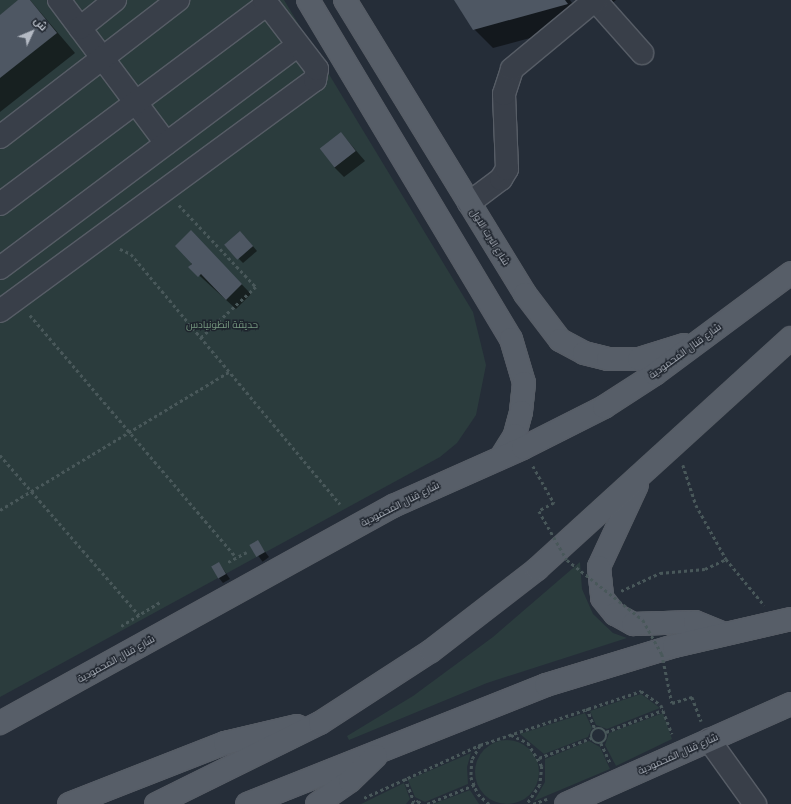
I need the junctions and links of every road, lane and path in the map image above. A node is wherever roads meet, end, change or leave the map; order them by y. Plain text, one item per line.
1 (59, 0) edge
2 (115, 0) edge
3 (178, 0) edge
4 (308, 0) edge
5 (345, 0) edge
6 (595, 0) edge
7 (265, 2) edge
8 (80, 28) junction
9 (298, 44) junction
10 (642, 53) dead end
11 (102, 58) junction
12 (135, 102) junction
13 (0, 137) edge
14 (166, 143) junction
15 (165, 190) junction
16 (469, 203) junction
17 (0, 204) edge
18 (115, 249) dead end
19 (0, 268) edge
20 (791, 273) edge
21 (20, 309) edge
22 (706, 337) junction
23 (201, 338) junction
24 (791, 338) edge
25 (229, 372) junction
26 (131, 432) junction
27 (677, 445) junction
28 (523, 448) junction
29 (0, 455) edge
30 (501, 457) junction
31 (643, 474) junction
32 (31, 490) junction
33 (340, 504) dead end
34 (0, 510) edge
35 (247, 552) dead end
36 (236, 557) junction
37 (726, 559) junction
38 (228, 562) dead end
39 (613, 595) junction
40 (160, 602) dead end
41 (139, 615) junction
42 (786, 620) edge
43 (121, 626) dead end
44 (724, 634) junction
45 (791, 704) edge
46 (587, 708) junction
47 (663, 710) junction
48 (0, 723) edge
49 (320, 723) junction
50 (594, 729) junction
51 (606, 732) junction
52 (510, 735) junction
53 (591, 738) junction
54 (674, 740) dead end
55 (709, 740) junction
56 (602, 743) junction
57 (480, 745) junction
58 (382, 750) junction
59 (539, 758) junction
60 (614, 769) dead end
61 (405, 778) junction
62 (474, 785) junction
63 (360, 801) dead end
64 (413, 803) edge
65 (69, 804) edge
66 (156, 804) edge
67 (247, 804) edge
68 (317, 804) edge
69 (422, 804) edge
70 (427, 804) edge
71 (489, 804) edge
72 (527, 804) edge
73 (566, 804) edge
74 (755, 804) edge

1 - 8 street
2 - 8 street
3 - 11 street
4 - 30 main road
5 - 16 main road, شارع البرت الاول
6 - 10 street
6 - 16 street
7 - 9 street
7 - 12 street
8 - 11 street
9 - 14 street
9 - 15 street
11 - 12 street
11 - 13 street
12 - 14 street
12 - 17 street
14 - 19 street
15 - 21 street
15 - 23 path
16 - 22 main road, شارع البرت الاول
18 - 23 path
20 - 22 main road, شارع قنال المحمودية
21 - 26 path
22 - 28 main road, شارع قنال المحمودية
23 - 25 path
24 - 27 main road
25 - 26 path
25 - 33 path
26 - 32 path
26 - 36 path
27 - 31 main road
27 - 37 path
28 - 30 main road, شارع قنال المحمودية
28 - 39 path, bridge
29 - 32 path
30 - 48 main road, شارع قنال المحمودية
31 - 44 main road
31 - 49 main road
32 - 34 path
32 - 41 path
35 - 36 path
36 - 38 path
37 - 39 path
37 - 42 path
39 - 55 path, bridge
40 - 41 path
41 - 43 path
42 - 44 main road
44 - 58 main road
45 - 55 main road, شارع قنال المحمودية
46 - 47 path
46 - 50 path
46 - 52 path
47 - 51 path
47 - 54 path
49 - 65 main road
49 - 66 main road
50 - 51 path
50 - 53 path
51 - 56 path
52 - 57 path
52 - 59 path
53 - 56 path
53 - 59 path
55 - 73 main road, شارع قنال المحمودية
55 - 74 street
56 - 60 path
57 - 61 path
57 - 62 path
58 - 67 main road
58 - 68 main road
59 - 72 path
61 - 63 path
61 - 64 path
62 - 70 path
62 - 71 path
64 - 69 path

